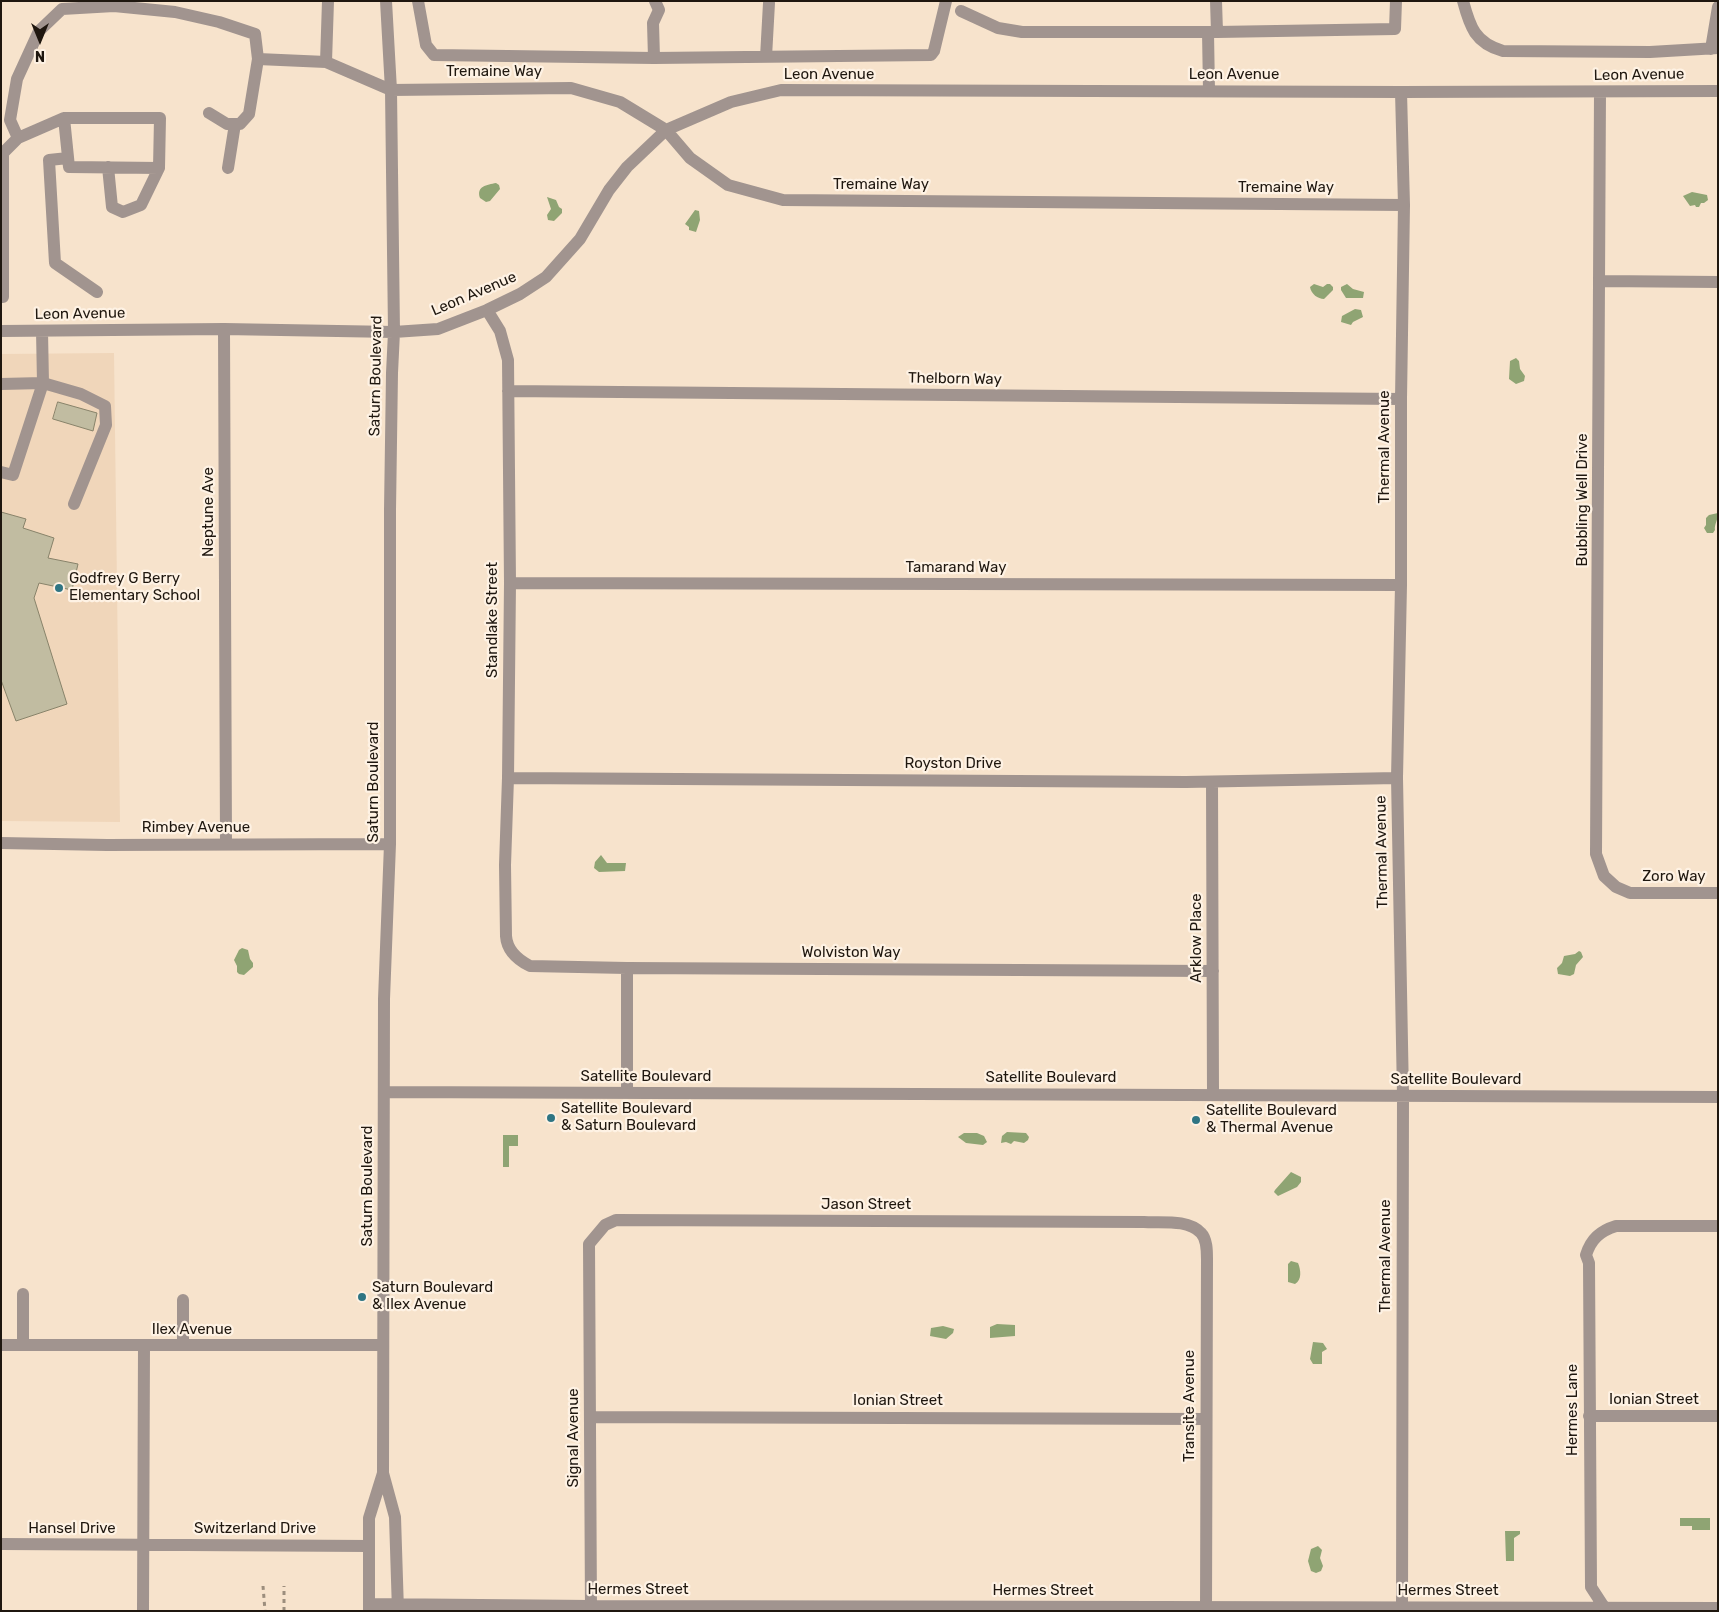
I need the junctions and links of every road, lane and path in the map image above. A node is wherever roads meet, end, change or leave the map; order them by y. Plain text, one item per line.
1 (328, 1) edge
2 (386, 1) edge
3 (418, 1) edge
4 (655, 1) edge
5 (946, 1) edge
6 (1216, 1) edge
7 (1396, 1) edge
8 (1463, 1) edge
9 (769, 3) dead end
10 (1718, 7) edge
11 (961, 11) dead end
12 (1212, 32) junction
13 (1714, 49) edge
14 (766, 57) junction
15 (654, 58) junction
16 (258, 59) junction
17 (326, 62) junction
18 (391, 90) junction
19 (1718, 90) edge
20 (1209, 91) junction
21 (1401, 92) junction
22 (1600, 92) junction
23 (209, 113) dead end
24 (64, 118) junction
25 (234, 124) junction
26 (666, 130) junction
27 (18, 138) junction
28 (2, 154) edge
29 (68, 158) junction
30 (108, 167) junction
31 (159, 168) junction
32 (228, 168) dead end
33 (1404, 205) junction
34 (2, 252) edge
35 (1600, 281) junction
36 (1718, 282) edge
37 (97, 292) dead end
38 (1, 298) edge
39 (487, 310) junction
40 (224, 329) junction
41 (1, 331) edge
42 (42, 331) junction
43 (394, 332) junction
44 (43, 383) junction
45 (1, 384) edge
46 (508, 391) junction
47 (1401, 399) junction
48 (1, 472) edge
49 (74, 504) dead end
50 (510, 583) junction
51 (1401, 585) junction
52 (508, 778) junction
53 (1397, 778) junction
54 (1212, 782) junction
55 (1, 843) edge
56 (226, 844) junction
57 (390, 844) junction
58 (1630, 893) joint
59 (1718, 894) edge
60 (506, 936) joint
61 (627, 968) junction
62 (1213, 971) junction
63 (384, 1092) junction
64 (627, 1093) junction
65 (1213, 1095) junction
66 (1402, 1096) junction
67 (1718, 1097) edge
68 (1173, 1223) joint
69 (1718, 1226) edge
70 (590, 1265) joint
71 (23, 1294) dead end
72 (184, 1300) dead end
73 (1, 1345) edge
74 (23, 1345) junction
75 (144, 1346) junction
76 (183, 1346) junction
77 (384, 1346) junction
78 (1589, 1416) junction
79 (1718, 1416) edge
80 (590, 1417) junction
81 (1206, 1419) junction
82 (382, 1473) junction
83 (1, 1544) edge
84 (142, 1545) junction
85 (369, 1546) junction
86 (263, 1586) dead end
87 (284, 1586) dead end
88 (369, 1608) edge
89 (398, 1608) edge
90 (591, 1608) edge
91 (1718, 1608) edge
92 (1206, 1609) edge
93 (1402, 1609) edge
94 (1604, 1609) edge
95 (143, 1611) edge
96 (265, 1611) edge
97 (284, 1611) edge

1 - 17 street
2 - 18 street, Saturn Boulevard
3 - 15 street
4 - 15 street
5 - 14 street
6 - 12 street
7 - 12 street
8 - 13 street
9 - 14 street
10 - 13 street
11 - 12 street
12 - 20 street
14 - 15 street
16 - 17 street
16 - 25 street
16 - 27 street
17 - 18 street
18 - 26 street, Tremaine Way
18 - 43 street, Saturn Boulevard
19 - 22 street, Leon Avenue
20 - 21 street, Leon Avenue
20 - 26 street, Leon Avenue
21 - 22 street, Leon Avenue
21 - 33 street, Thermal Avenue
22 - 35 street, Bubbling Well Drive
23 - 25 street
24 - 27 street
24 - 29 street
24 - 31 street
25 - 32 street
26 - 33 street, Tremaine Way
26 - 39 street, Leon Avenue
27 - 28 street
28 - 34 street
29 - 30 street
29 - 37 street
30 - 31 street
30 - 31 street
33 - 47 street, Thermal Avenue
34 - 38 street
35 - 36 street
35 - 58 street, Bubbling Well Drive
39 - 43 street, Leon Avenue
39 - 46 street, Standlake Street
40 - 42 street, Leon Avenue
40 - 43 street, Leon Avenue
40 - 56 street, Neptune Ave
41 - 42 street, Leon Avenue
42 - 44 street
43 - 57 street, Saturn Boulevard
44 - 45 street
44 - 48 street
44 - 49 street
46 - 47 street, Thelborn Way
46 - 50 street, Standlake Street
47 - 51 street, Thermal Avenue
50 - 51 street, Tamarand Way
50 - 52 street, Standlake Street
51 - 53 street, Thermal Avenue
52 - 54 street, Royston Drive
52 - 60 street, Standlake Street
53 - 54 street, Royston Drive
53 - 66 street, Thermal Avenue
54 - 62 street, Arklow Place
55 - 56 street, Rimbey Avenue
56 - 57 street, Rimbey Avenue
57 - 63 street, Saturn Boulevard
58 - 59 street, Zoro Way
60 - 61 street, Wolviston Way
61 - 62 street, Wolviston Way
61 - 64 street
62 - 65 street, Arklow Place
63 - 64 street, Satellite Boulevard
63 - 77 street, Saturn Boulevard
64 - 65 street, Satellite Boulevard
65 - 66 street, Satellite Boulevard
66 - 67 street, Satellite Boulevard
66 - 93 street, Thermal Avenue
68 - 70 street, Jason Street
68 - 81 street, Transite Avenue
69 - 78 street, Hermes Lane
70 - 80 street, Signal Avenue
71 - 74 street
72 - 76 street
73 - 74 street, Ilex Avenue
74 - 75 street, Ilex Avenue
75 - 76 street, Ilex Avenue
75 - 84 street
76 - 77 street, Ilex Avenue
77 - 82 street, Saturn Boulevard
78 - 79 street, Ionian Street
78 - 94 street, Hermes Lane
80 - 81 street, Ionian Street
80 - 90 street, Signal Avenue
81 - 92 street, Transite Avenue
82 - 85 street, Saturn Boulevard
82 - 89 street, Saturn Boulevard
83 - 84 street, Hansel Drive
84 - 85 street, Switzerland Drive
84 - 95 street
85 - 88 street, Saturn Boulevard
86 - 96 path
87 - 97 path
88 - 89 street, Hermes Street
89 - 90 street, Hermes Street
90 - 92 street, Hermes Street
91 - 94 street, Hermes Street
92 - 93 street, Hermes Street
93 - 94 street, Hermes Street

